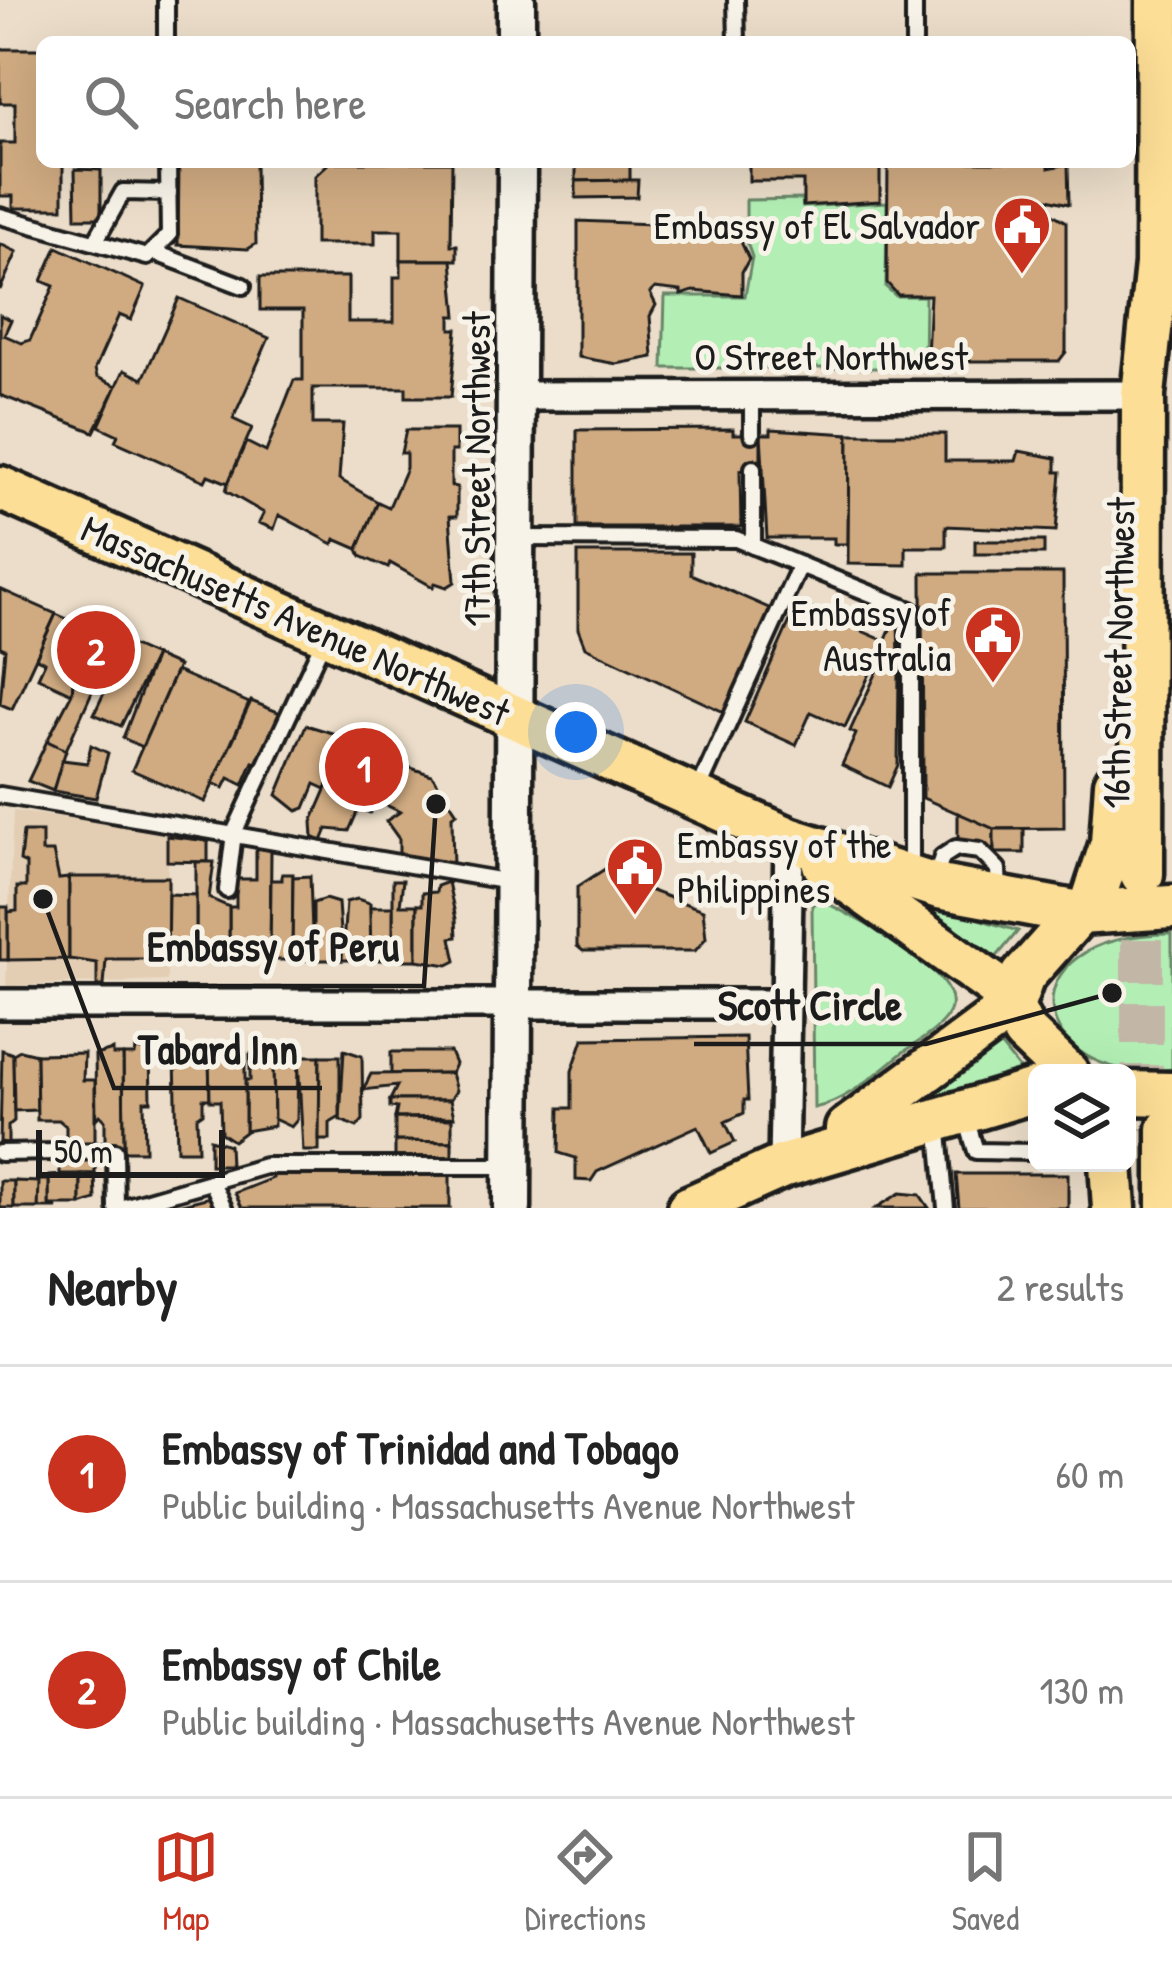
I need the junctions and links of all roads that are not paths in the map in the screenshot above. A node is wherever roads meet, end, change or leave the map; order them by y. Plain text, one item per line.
1 (166, 0) edge
2 (516, 0) edge
3 (736, 0) edge
4 (914, 0) edge
5 (1158, 0) edge
6 (166, 36) edge
7 (517, 36) edge
8 (737, 36) edge
9 (914, 36) edge
10 (168, 168) edge
11 (517, 168) edge
12 (169, 193) junction
13 (0, 216) edge
14 (95, 242) junction
15 (152, 252) junction
16 (1157, 264) junction
17 (243, 286) dead end
18 (1172, 359) edge
19 (752, 395) junction
20 (518, 396) junction
21 (1157, 399) edge
22 (752, 434) dead end
23 (753, 468) dead end
24 (0, 488) edge
25 (518, 538) junction
26 (753, 546) junction
27 (800, 565) junction
28 (327, 634) junction
29 (516, 717) junction
30 (0, 795) edge
31 (695, 798) junction
32 (234, 833) junction
33 (789, 839) junction
34 (922, 881) junction
35 (515, 882) junction
36 (1161, 885) edge
37 (227, 890) dead end
38 (1084, 912) junction
39 (514, 1003) junction
40 (1012, 1003) junction
41 (0, 1004) edge
42 (785, 1004) junction
43 (1058, 1064) edge
44 (1028, 1092) edge
45 (1153, 1112) edge
46 (951, 1113) junction
47 (1028, 1152) edge
48 (0, 1153) edge
49 (512, 1166) junction
50 (783, 1166) junction
51 (1112, 1172) edge
52 (212, 1182) junction
53 (118, 1208) edge
54 (224, 1208) edge
55 (512, 1208) edge
56 (689, 1208) edge
57 (946, 1208) edge
58 (1114, 1208) edge
59 (1142, 1208) edge
60 (1169, 1208) edge

1 - 6 lane
2 - 7 main road
3 - 8 lane
4 - 9 lane
5 - 16 main road, 16th Street Northwest
10 - 12 lane
11 - 20 main road, 17th Street Northwest
12 - 14 lane
12 - 15 lane
13 - 14 lane
14 - 15 lane
15 - 17 lane
16 - 18 main road, 16th Street Northwest
16 - 21 main road, 16th Street Northwest
19 - 20 street, O Street Northwest
19 - 21 street, O Street Northwest
19 - 22 lane
20 - 25 main road, 17th Street Northwest
21 - 36 main road, 16th Street Northwest
21 - 38 main road, 16th Street Northwest
23 - 26 lane
24 - 28 main road, Massachusetts Avenue Northwest
25 - 26 lane
25 - 29 main road, 17th Street Northwest
26 - 27 lane
27 - 31 lane
27 - 34 lane
28 - 29 main road, Massachusetts Avenue Northwest
28 - 32 lane
29 - 31 main road, Massachusetts Avenue Northwest
29 - 35 main road, 17th Street Northwest
30 - 32 lane
31 - 33 main road, Massachusetts Avenue Northwest
32 - 35 lane
32 - 37 lane
33 - 34 main road, Massachusetts Avenue Northwest
33 - 40 main road, Massachusetts Avenue Northwest
33 - 42 street
34 - 38 main road, Massachusetts Avenue Northwest
35 - 39 main road, 17th Street Northwest
36 - 38 main road, Massachusetts Avenue Northwest
38 - 40 main road
39 - 41 street
39 - 42 street
39 - 49 main road, 17th Street Northwest
40 - 43 main road, Massachusetts Avenue Northwest
40 - 50 main road
42 - 50 street
44 - 46 main road
45 - 59 main road
45 - 60 main road
46 - 47 lane
46 - 50 main road
46 - 57 lane
48 - 53 lane
49 - 52 lane
49 - 55 main road, 17th Street Northwest
50 - 56 main road
51 - 58 main road
52 - 53 lane
52 - 54 lane

